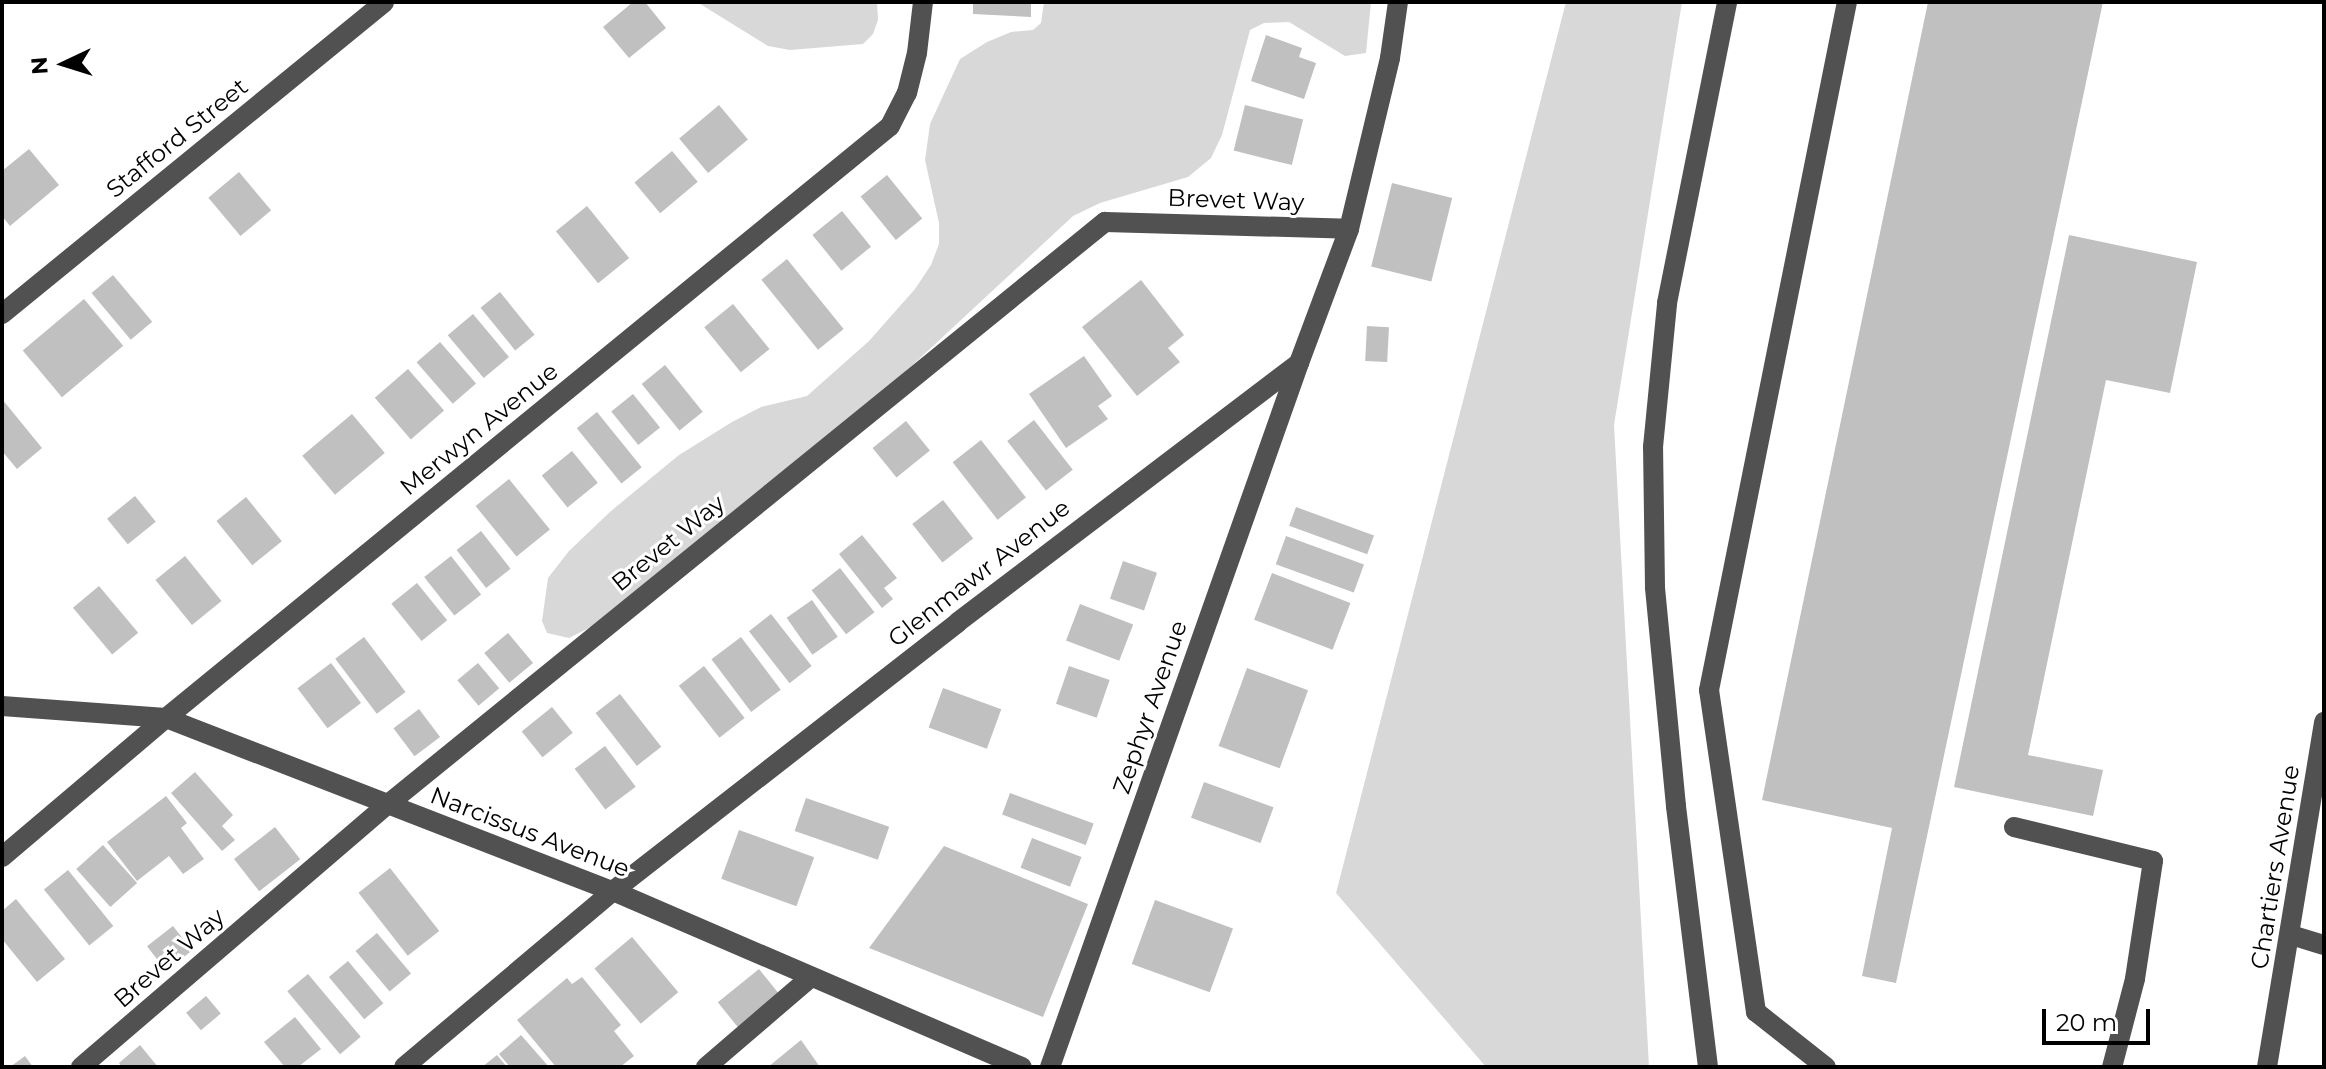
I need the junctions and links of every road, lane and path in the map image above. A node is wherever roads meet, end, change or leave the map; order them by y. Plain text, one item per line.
1 (384, 2) edge
2 (923, 2) edge
3 (1398, 2) edge
4 (1727, 2) edge
5 (1847, 2) edge
6 (1349, 229) junction
7 (2, 314) edge
8 (1299, 363) junction
9 (2, 706) edge
10 (166, 718) junction
11 (2324, 722) edge
12 (2319, 790) edge
13 (387, 805) junction
14 (2014, 827) dead end
15 (2, 857) edge
16 (613, 891) junction
17 (2291, 935) junction
18 (2324, 945) edge
19 (810, 978) junction
20 (81, 1067) edge
21 (404, 1067) edge
22 (706, 1067) edge
23 (1022, 1067) edge
24 (1050, 1067) edge
25 (1708, 1067) edge
26 (1826, 1067) edge
27 (2112, 1067) edge
28 (2267, 1067) edge

1 - 7 street, Stafford Street
2 - 10 street, Merwyn Avenue
3 - 6 street
4 - 25 street
5 - 26 street
6 - 8 street
6 - 13 street, Brevet Way
8 - 16 street, Glenmawr Avenue
8 - 24 street, Zephyr Avenue
9 - 10 street, Narcissus Avenue
10 - 13 street, Narcissus Avenue
10 - 15 street, Merwyn Avenue
11 - 12 street, Chartiers Avenue
12 - 17 street, Chartiers Avenue
13 - 16 street, Narcissus Avenue
13 - 20 street, Brevet Way
14 - 27 street
16 - 19 street, Narcissus Avenue
16 - 21 street, Glenmawr Avenue
17 - 18 street
17 - 28 street, Chartiers Avenue
19 - 22 street
19 - 23 street, Narcissus Avenue

